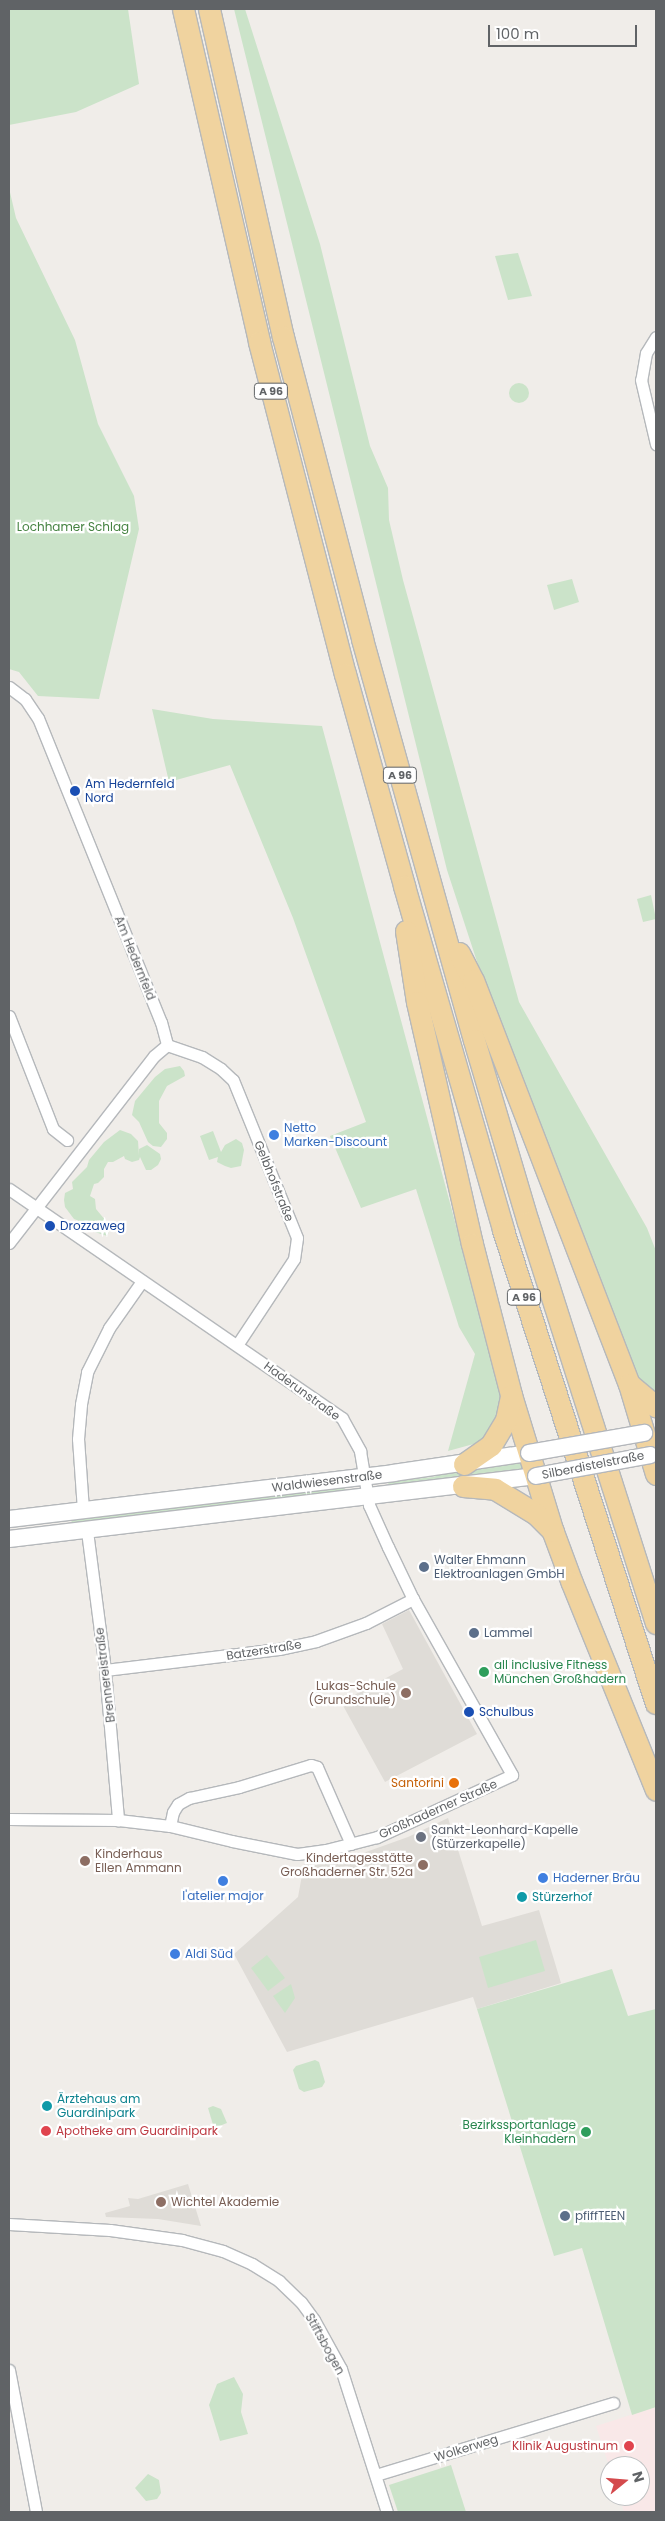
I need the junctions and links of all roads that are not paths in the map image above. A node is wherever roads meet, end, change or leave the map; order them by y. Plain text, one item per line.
1 (183, 9) edge
2 (209, 9) edge
3 (656, 337) edge
4 (656, 444) edge
5 (9, 687) edge
6 (404, 886) junction
7 (438, 911) junction
8 (9, 1016) edge
9 (11, 1030) edge
10 (167, 1045) junction
11 (67, 1140) dead end
12 (9, 1189) edge
13 (35, 1208) junction
14 (9, 1243) edge
15 (142, 1281) junction
16 (237, 1345) junction
17 (628, 1384) junction
18 (511, 1395) junction
19 (656, 1407) edge
20 (644, 1433) junction
21 (529, 1453) junction
22 (464, 1464) junction
23 (653, 1464) edge
24 (536, 1476) junction
25 (365, 1477) junction
26 (462, 1486) junction
27 (367, 1497) junction
28 (83, 1510) junction
29 (9, 1519) edge
30 (87, 1531) junction
31 (553, 1532) junction
32 (9, 1540) edge
33 (413, 1599) junction
34 (656, 1623) edge
35 (105, 1670) junction
36 (656, 1703) edge
37 (512, 1775) joint
38 (656, 1790) edge
39 (9, 1819) edge
40 (118, 1820) junction
41 (170, 1826) junction
42 (351, 1844) junction
43 (9, 2224) edge
44 (9, 2370) edge
45 (613, 2403) dead end
46 (376, 2476) junction
47 (36, 2512) edge
48 (387, 2512) edge

1 - 6 highway, A 96
2 - 7 highway, A 96
3 - 4 street
5 - 10 street, Am Hedernfeld
6 - 18 highway
6 - 36 highway, A 96
7 - 17 highway
7 - 34 highway, A 96
8 - 9 street
9 - 11 street
10 - 13 street
10 - 16 street, Gelbhofstraße
12 - 13 street, Haderunstraße
13 - 14 street
13 - 15 street, Haderunstraße
15 - 16 street, Haderunstraße
15 - 28 street
16 - 25 street, Haderunstraße
17 - 19 highway
17 - 20 highway
18 - 21 highway
18 - 22 highway
20 - 21 main road, Waldwiesenstraße, bridge
20 - 23 highway
21 - 22 main road, Waldwiesenstraße
21 - 24 highway
22 - 25 main road, Waldwiesenstraße
23 - 24 main road, Silberdistelstraße, bridge
24 - 26 main road, Waldwiesenstraße
24 - 31 highway
25 - 27 street, Haderunstraße
25 - 28 main road, Waldwiesenstraße
26 - 27 main road, Waldwiesenstraße
26 - 31 highway
27 - 30 main road, Waldwiesenstraße
27 - 33 street, Haderunstraße
28 - 29 main road, Waldwiesenstraße
30 - 32 main road, Waldwiesenstraße
30 - 35 street, Brennereistraße
31 - 38 highway
33 - 35 street, Batzerstraße
33 - 37 street, Haderunstraße
35 - 40 street, Brennereistraße
37 - 42 street, Großhaderner Straße
39 - 40 street, Großhaderner Straße
40 - 41 street, Großhaderner Straße
41 - 42 street, Großhaderner Straße
41 - 42 street
43 - 46 street, Stiftsbogen
44 - 47 street
45 - 46 street, Wolkerweg
46 - 48 street, Stiftsbogen

